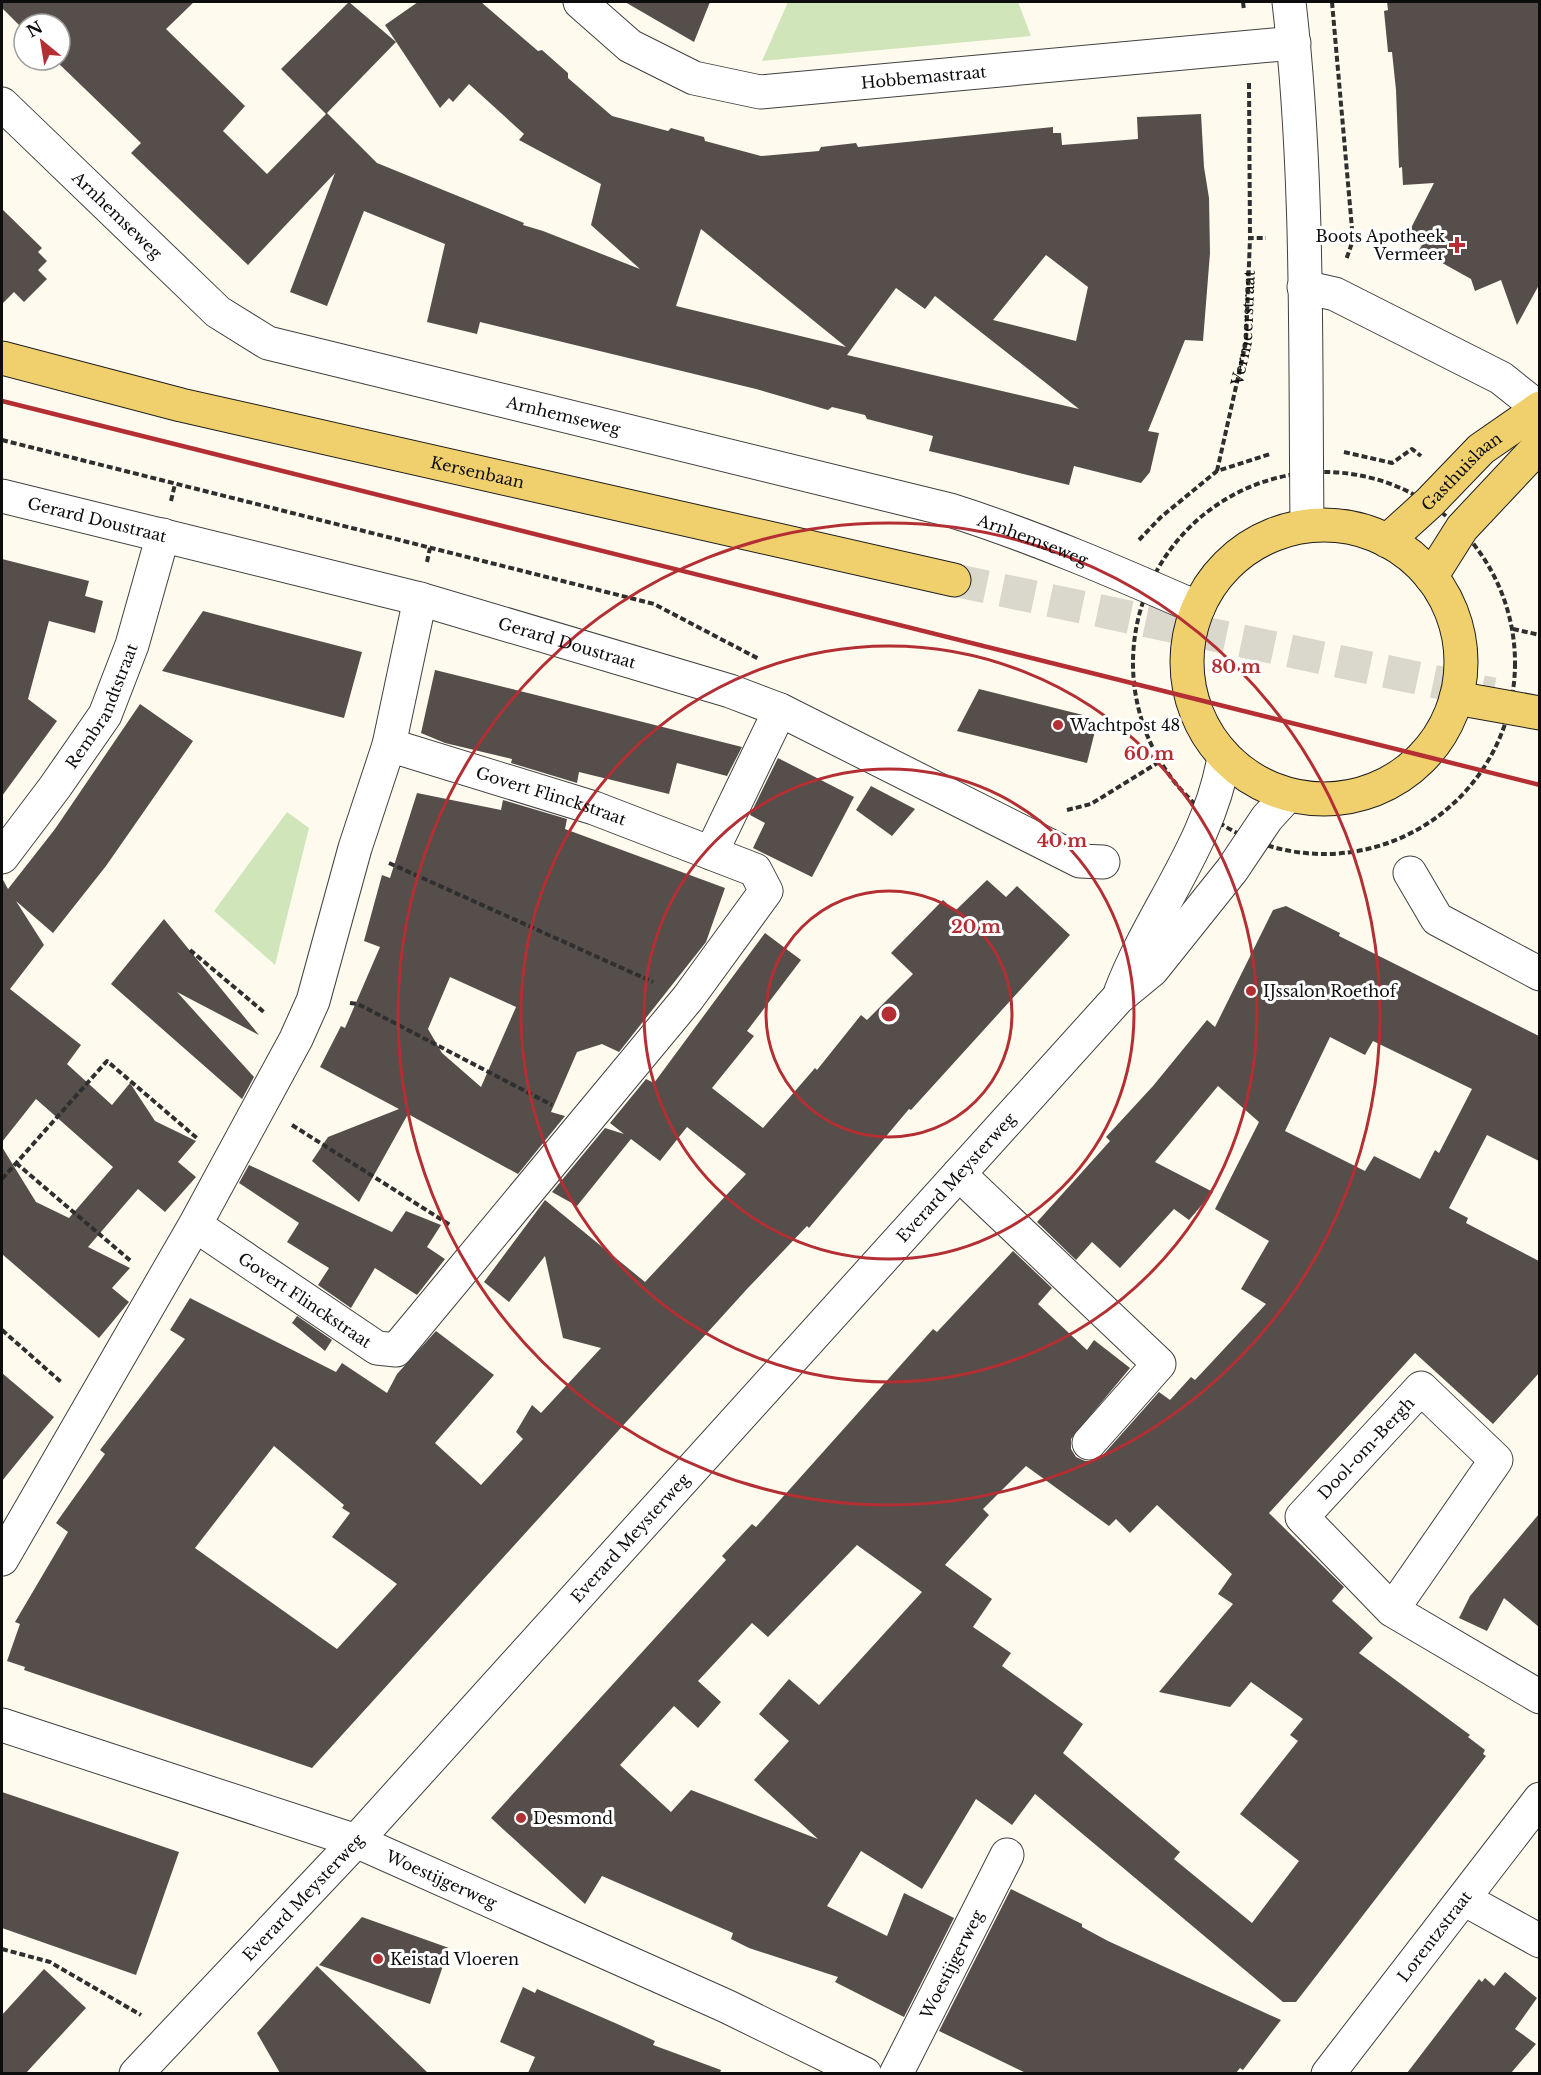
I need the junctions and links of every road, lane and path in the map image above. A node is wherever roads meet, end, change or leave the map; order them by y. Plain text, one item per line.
1 (580, 2) edge
2 (1289, 2) edge
3 (1332, 2) edge
4 (1294, 43) junction
5 (1248, 49) junction
6 (2, 104) edge
7 (1304, 237) junction
8 (1250, 238) junction
9 (1304, 287) junction
10 (2, 358) edge
11 (1539, 408) edge
12 (1539, 445) edge
13 (1217, 471) dead end
14 (1307, 471) junction
15 (2, 496) edge
16 (1430, 502) junction
17 (1307, 522) junction
18 (1462, 528) junction
19 (163, 535) junction
20 (1387, 541) junction
21 (1431, 577) junction
22 (954, 580) tunnel mouth
23 (1148, 587) junction
24 (420, 599) junction
25 (1198, 608) junction
26 (1514, 629) junction
27 (1539, 635) edge
28 (1456, 698) junction
29 (780, 710) junction
30 (1525, 710) edge
31 (388, 745) junction
32 (1224, 757) junction
33 (1288, 795) junction
34 (1209, 816) junction
35 (1252, 841) junction
36 (355, 848) junction
37 (711, 853) junction
38 (2, 857) edge
39 (1103, 862) dead end
40 (1410, 873) dead end
41 (190, 950) dead end
42 (1539, 974) edge
43 (688, 998) junction
44 (1118, 998) junction
45 (313, 1001) junction
46 (296, 1039) junction
47 (261, 1105) junction
48 (585, 1122) junction
49 (16, 1163) junction
50 (228, 1164) junction
51 (959, 1174) junction
52 (2, 1179) edge
53 (195, 1225) junction
54 (483, 1246) junction
55 (160, 1286) junction
56 (2, 1330) edge
57 (89, 1406) junction
58 (1089, 1443) dead end
59 (2, 1559) edge
60 (1392, 1610) junction
61 (1539, 1697) edge
62 (2, 1725) edge
63 (1539, 1799) edge
64 (356, 1841) junction
65 (1007, 1855) dead end
66 (1464, 1899) junction
67 (1539, 1941) edge
68 (2, 1949) edge
69 (173, 2034) junction
70 (136, 2073) edge
71 (866, 2073) edge
72 (896, 2073) edge
73 (1328, 2073) edge

1 - 5 street, Hobbemastraat
2 - 4 street
3 - 7 path
4 - 5 street, Hobbemastraat
4 - 7 street
5 - 8 path, Vermeerstraat
6 - 23 street, Arnhemseweg
7 - 8 path
7 - 9 street
8 - 13 path, Vermeerstraat
9 - 11 street
9 - 14 street
10 - 22 main road, Kersenbaan
11 - 16 main road, Gasthuislaan
12 - 18 main road
14 - 16 path
14 - 17 street
14 - 23 path
15 - 19 street, Gerard Doustraat
16 - 18 path
16 - 20 main road, Gasthuislaan
17 - 20 main road
17 - 25 main road
18 - 21 main road
18 - 26 path
19 - 24 street, Gerard Doustraat
19 - 38 street, Rembrandtstraat
20 - 21 main road
21 - 28 main road
23 - 25 street, Arnhemseweg
23 - 34 path
24 - 29 street, Gerard Doustraat
24 - 31 street
25 - 32 main road
26 - 27 path
26 - 30 path
28 - 30 main road
28 - 33 main road
29 - 37 street
29 - 39 street, Gerard Doustraat
30 - 35 path
31 - 36 street
31 - 37 street, Govert Flinckstraat
32 - 33 main road
32 - 34 street, Everard Meysterweg
33 - 35 street, Everard Meysterweg
34 - 35 path
34 - 44 street, Everard Meysterweg
35 - 44 street, Everard Meysterweg
36 - 43 path
36 - 45 street
37 - 43 street, Govert Flinckstraat
40 - 42 street
41 - 46 path
43 - 48 street, Govert Flinckstraat
44 - 51 street, Everard Meysterweg
45 - 46 street
45 - 48 path
46 - 47 street
47 - 50 street
47 - 54 path
48 - 54 street, Govert Flinckstraat
49 - 50 path
49 - 52 path
49 - 55 path
50 - 53 street
51 - 58 street
51 - 64 street, Everard Meysterweg
53 - 54 street, Govert Flinckstraat
53 - 55 street
55 - 57 street
56 - 57 path
57 - 59 street
60 - 60 street, Dool-om-Bergh
60 - 61 street, Dool-om-Bergh
62 - 64 street, Woestijgerweg
63 - 66 street, Lorentzstraat
64 - 69 street, Everard Meysterweg
64 - 71 street, Woestijgerweg
65 - 72 street, Woestijgerweg
66 - 67 street
66 - 73 street, Lorentzstraat
68 - 69 path
69 - 70 street, Everard Meysterweg

